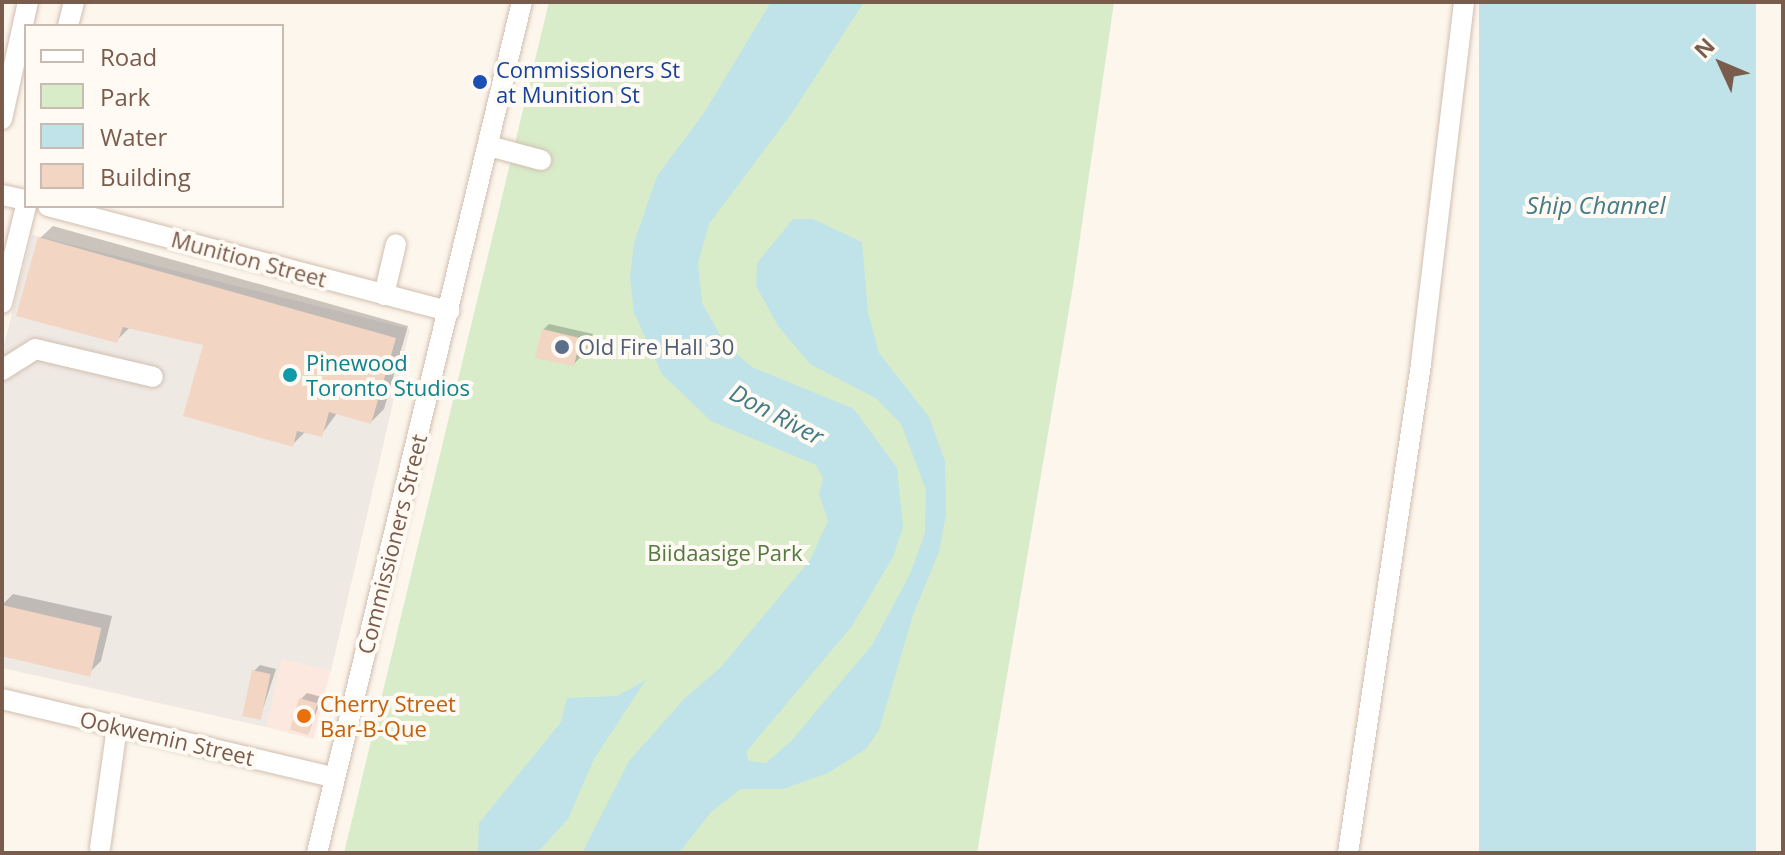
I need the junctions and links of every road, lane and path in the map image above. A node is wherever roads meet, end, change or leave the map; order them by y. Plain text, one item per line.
1 (28, 2) edge
2 (74, 2) edge
3 (522, 2) edge
4 (1464, 2) edge
5 (68, 24) edge
6 (2, 119) edge
7 (489, 146) junction
8 (541, 160) dead end
9 (2, 195) edge
10 (24, 202) edge
11 (25, 208) edge
12 (56, 208) edge
13 (396, 244) dead end
14 (384, 295) junction
15 (2, 303) edge
16 (449, 311) junction
17 (2, 370) edge
18 (153, 377) dead end
19 (2, 699) edge
20 (117, 727) junction
21 (333, 777) junction
22 (100, 848) dead end
23 (317, 853) edge
24 (1348, 853) edge

1 - 6 street
2 - 5 street
3 - 7 street, Commissioners Street
4 - 24 street
7 - 8 street
7 - 16 street, Commissioners Street
9 - 10 street
11 - 15 street
12 - 14 street, Munition Street
13 - 14 street
14 - 16 street, Munition Street
16 - 21 street, Commissioners Street
17 - 18 street
19 - 20 street, Ookwemin Street
20 - 21 street, Ookwemin Street
20 - 22 street
21 - 23 street, Commissioners Street

